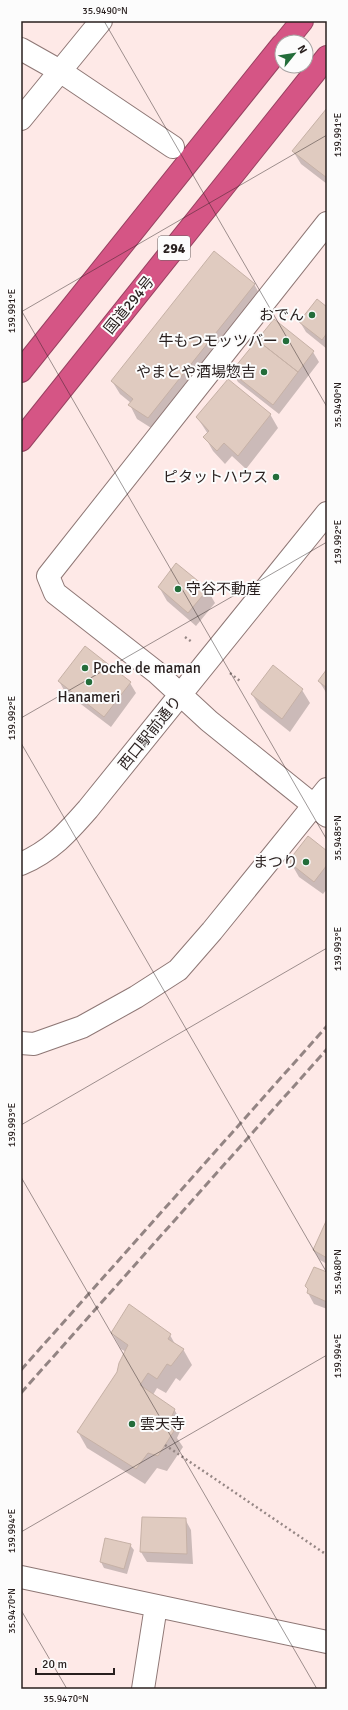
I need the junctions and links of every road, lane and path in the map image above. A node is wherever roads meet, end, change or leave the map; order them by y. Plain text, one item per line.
1 (101, 21) edge
2 (302, 21) edge
3 (291, 34) edge
4 (21, 49) edge
5 (274, 55) edge
6 (327, 57) edge
7 (60, 71) junction
8 (21, 119) edge
9 (173, 147) dead end
10 (327, 223) edge
11 (22, 367) edge
12 (21, 440) edge
13 (327, 513) edge
14 (180, 695) junction
15 (323, 803) edge
16 (21, 864) edge
17 (21, 1044) edge
18 (165, 1445) dead end
19 (327, 1555) edge
20 (21, 1577) edge
21 (156, 1606) junction
22 (327, 1642) edge
23 (143, 1689) edge

1 - 7 street
2 - 3 highway
4 - 7 street
5 - 11 highway, 294
6 - 12 highway, 国道294号 / 294
7 - 8 street
7 - 9 street
10 - 14 street
13 - 14 street, 西口駅前通り
14 - 15 street
14 - 16 street, 西口駅前通り
15 - 17 street
18 - 19 path
20 - 21 street
21 - 22 street
21 - 23 street

